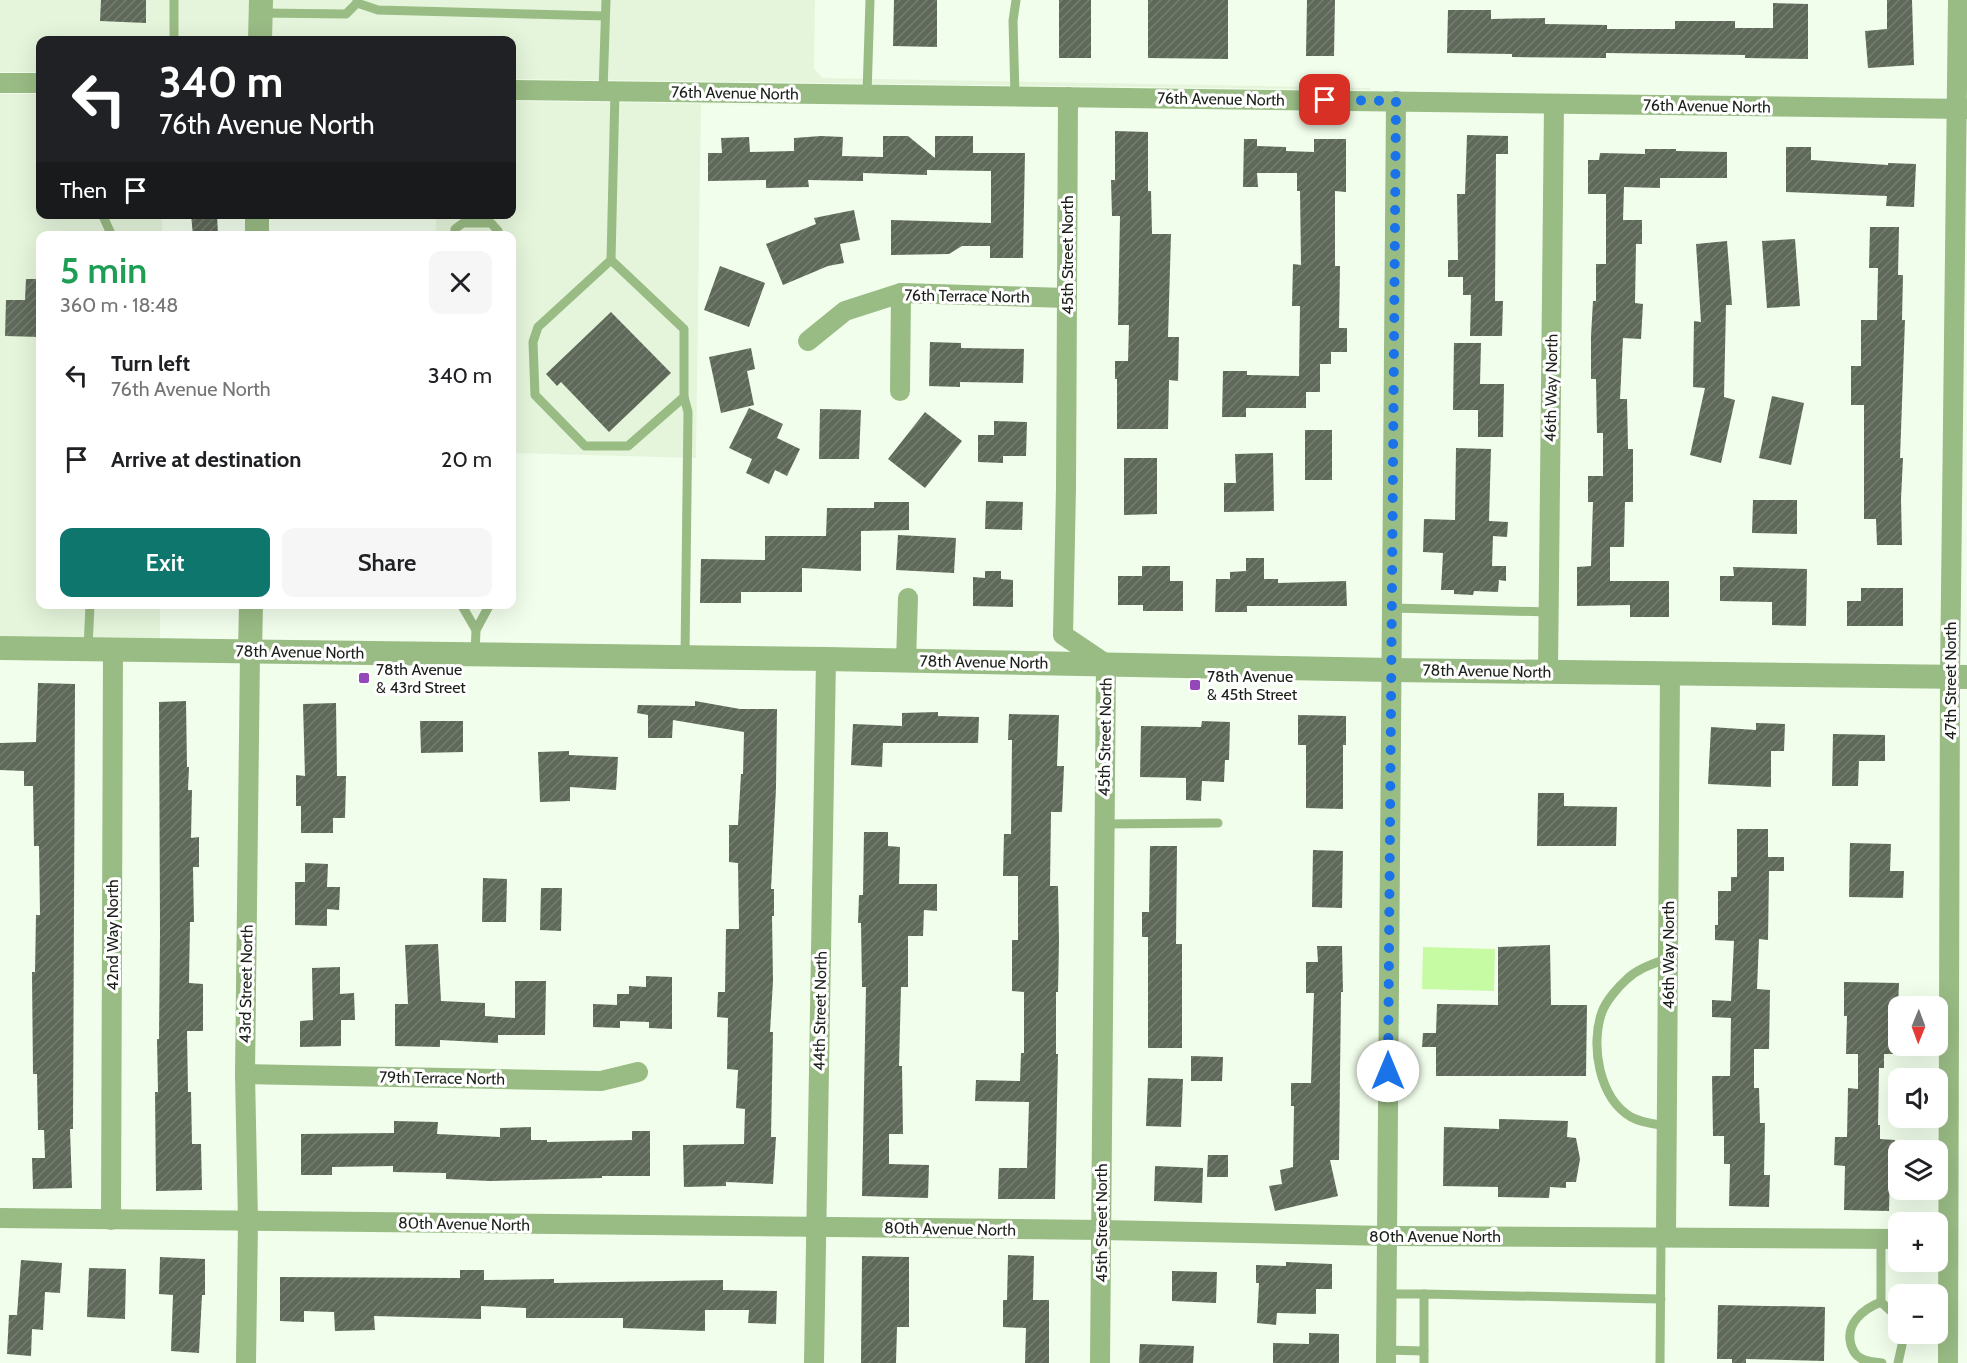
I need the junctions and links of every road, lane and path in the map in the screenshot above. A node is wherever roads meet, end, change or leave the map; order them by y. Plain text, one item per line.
1 (174, 0) edge
2 (606, 0) edge
3 (870, 0) edge
4 (1016, 0) edge
5 (1958, 0) edge
6 (357, 1) edge
7 (261, 6) edge
8 (606, 16) junction
9 (174, 36) edge
10 (260, 36) edge
11 (1962, 38) edge
12 (0, 83) edge
13 (36, 83) edge
14 (516, 90) edge
15 (609, 91) junction
16 (867, 94) junction
17 (1015, 96) junction
18 (1068, 97) junction
19 (1396, 101) junction
20 (1554, 104) junction
21 (1962, 109) edge
22 (491, 219) edge
23 (455, 231) edge
24 (611, 260) junction
25 (901, 293) junction
26 (1067, 298) junction
27 (808, 341) dead end
28 (900, 391) dead end
29 (684, 397) junction
30 (908, 598) dead end
31 (1392, 608) junction
32 (90, 609) edge
33 (251, 609) edge
34 (464, 609) edge
35 (487, 609) edge
36 (1549, 612) junction
37 (476, 630) junction
38 (0, 648) edge
39 (88, 649) junction
40 (113, 649) junction
41 (250, 651) junction
42 (475, 654) junction
43 (685, 657) junction
44 (826, 659) junction
45 (906, 661) junction
46 (1106, 664) junction
47 (1391, 670) junction
48 (1548, 672) junction
49 (1670, 673) junction
50 (1959, 677) edge
51 (1218, 823) dead end
52 (1104, 824) junction
53 (1668, 958) junction
54 (638, 1072) dead end
55 (245, 1074) junction
56 (1667, 1126) junction
57 (1944, 1212) edge
58 (0, 1218) edge
59 (111, 1220) junction
60 (248, 1221) junction
61 (815, 1227) junction
62 (1101, 1230) junction
63 (1387, 1236) junction
64 (1664, 1237) junction
65 (1888, 1239) edge
66 (1888, 1253) edge
67 (1944, 1272) edge
68 (1387, 1294) junction
69 (1424, 1294) junction
70 (1661, 1299) junction
71 (1881, 1302) junction
72 (1888, 1309) edge
73 (1902, 1344) edge
74 (1424, 1351) junction
75 (1386, 1356) edge
76 (246, 1363) edge
77 (814, 1363) edge
78 (1100, 1363) edge
79 (1424, 1363) edge
80 (1660, 1363) edge
81 (1882, 1363) edge
82 (1898, 1363) edge
83 (1948, 1363) edge

1 - 9 lane
2 - 8 lane
3 - 16 lane
4 - 17 lane
5 - 11 street, 47th Street North
6 - 7 lane
6 - 8 lane
7 - 10 street
8 - 15 lane
11 - 21 street, 47th Street North
12 - 13 street
14 - 15 street, 76th Avenue North
15 - 16 street, 76th Avenue North
15 - 24 lane
16 - 17 street, 76th Avenue North
17 - 18 street, 76th Avenue North
18 - 19 street, 76th Avenue North
18 - 26 street, 45th Street North
19 - 20 street, 76th Avenue North
19 - 31 street
20 - 21 street, 76th Avenue North
20 - 36 street, 46th Way North
21 - 50 street, 47th Street North
22 - 23 lane
24 - 29 lane
24 - 29 lane
25 - 26 street, 76th Terrace North
25 - 27 street, 76th Terrace North
25 - 28 street
26 - 46 street, 45th Street North
29 - 43 lane
30 - 45 street
31 - 36 lane
31 - 47 street
32 - 39 lane
33 - 41 street, 43rd Street North
34 - 37 lane
35 - 37 lane
36 - 48 street, 46th Way North
37 - 42 lane
38 - 39 street, 78th Avenue North
39 - 40 street, 78th Avenue North
40 - 41 street, 78th Avenue North
40 - 59 street, 42nd Way North
41 - 42 street, 78th Avenue North
41 - 55 street, 43rd Street North
42 - 43 street, 78th Avenue North
43 - 44 street, 78th Avenue North
44 - 45 street, 78th Avenue North
44 - 61 street, 44th Street North
45 - 46 street, 78th Avenue North
46 - 47 street, 78th Avenue North
46 - 52 street, 45th Street North
47 - 48 street, 78th Avenue North
47 - 63 street
48 - 49 street, 78th Avenue North
49 - 50 street, 78th Avenue North
49 - 53 street, 46th Way North
50 - 57 street, 47th Street North
51 - 52 lane
52 - 62 street, 45th Street North
53 - 56 street, 46th Way North
53 - 56 lane
54 - 55 street, 79th Terrace North
55 - 60 street, 43rd Street North
56 - 64 street, 46th Way North
58 - 59 street, 80th Avenue North
59 - 60 street, 80th Avenue North
60 - 61 street, 80th Avenue North
60 - 76 street, 43rd Street North
61 - 62 street, 80th Avenue North
61 - 77 street, 44th Street North
62 - 63 street, 80th Avenue North
62 - 78 street, 45th Street North
63 - 64 street, 80th Avenue North
63 - 68 street
64 - 65 street, 80th Avenue North
64 - 70 lane
66 - 71 lane
67 - 83 street, 47th Street North
68 - 69 lane
68 - 75 street
69 - 70 lane
69 - 74 lane
70 - 80 lane
71 - 72 lane
71 - 81 lane
73 - 82 lane
74 - 75 lane
74 - 79 lane

